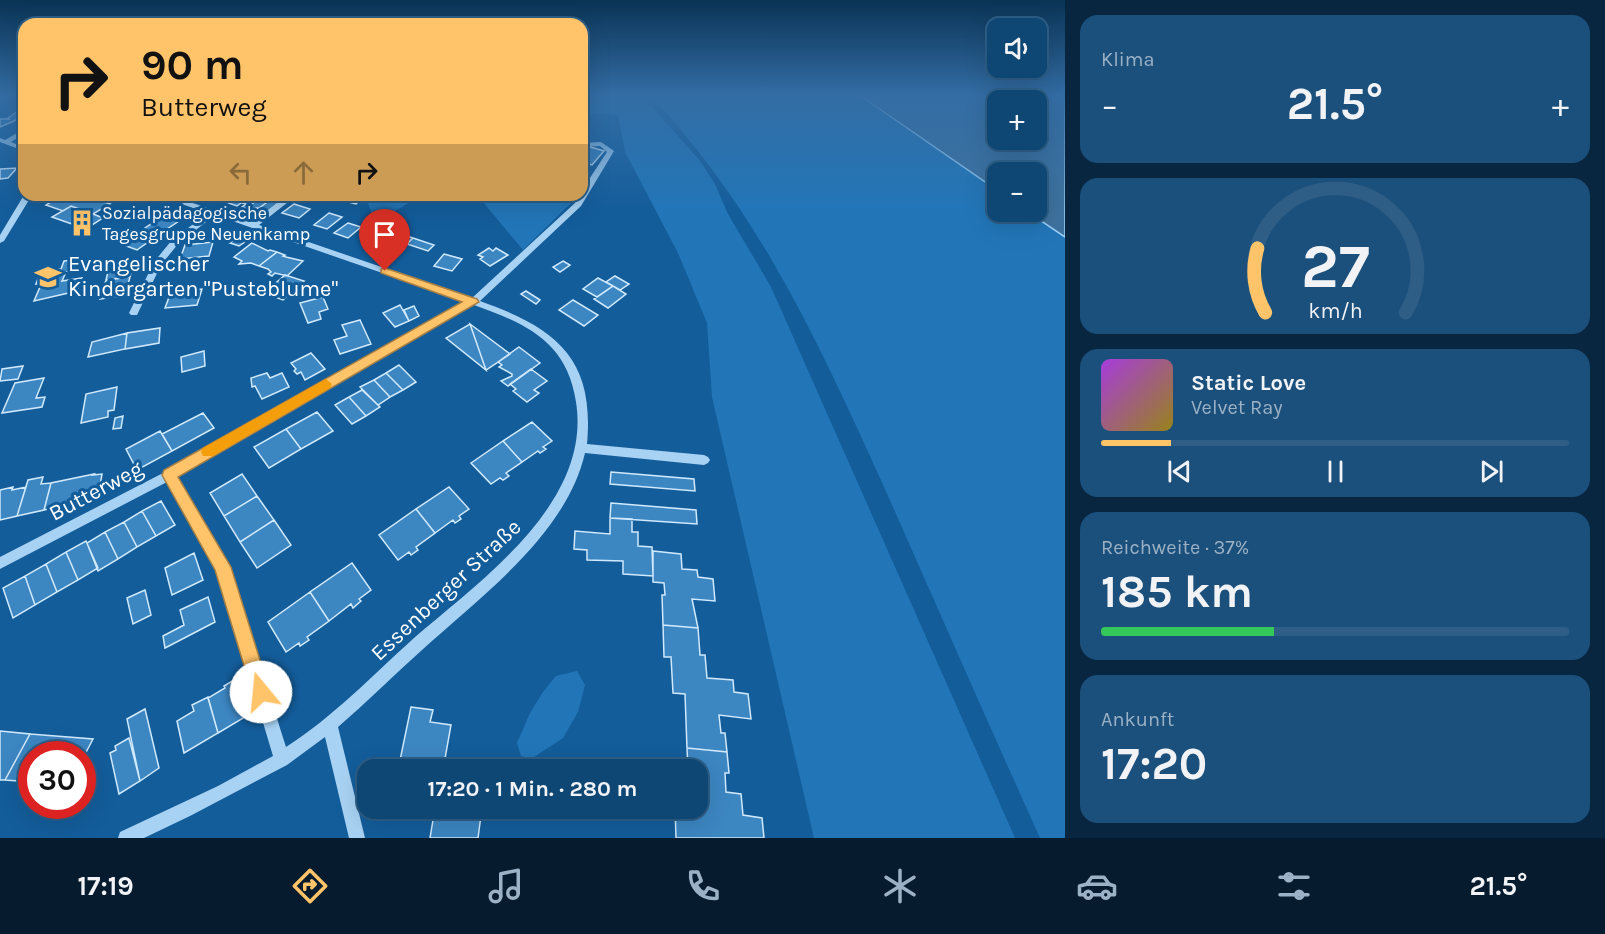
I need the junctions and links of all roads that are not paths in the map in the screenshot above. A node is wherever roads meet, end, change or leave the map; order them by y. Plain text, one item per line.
1 (18, 134) edge
2 (3, 141) edge
3 (588, 145) edge
4 (18, 147) edge
5 (588, 183) edge
6 (24, 201) edge
7 (178, 201) edge
8 (285, 201) edge
9 (579, 201) edge
10 (214, 212) junction
11 (254, 225) junction
12 (0, 241) edge
13 (473, 302) junction
14 (134, 313) dead end
15 (580, 448) junction
16 (704, 460) dead end
17 (169, 475) junction
18 (0, 563) edge
19 (330, 725) junction
20 (282, 759) junction
21 (126, 838) edge
22 (357, 838) edge

1 - 2 street
2 - 4 street
3 - 5 street, Butterweg
6 - 12 street
7 - 10 street, Essenberger Straße
8 - 11 street
9 - 13 street, Butterweg
10 - 11 street, Essenberger Straße
10 - 14 street
11 - 13 street, Essenberger Straße
13 - 15 street, Essenberger Straße
13 - 17 street, Butterweg
15 - 16 street
15 - 19 street, Essenberger Straße
17 - 18 street, Butterweg
17 - 20 street
19 - 20 street, Essenberger Straße
19 - 22 street
20 - 21 street, Essenberger Straße

